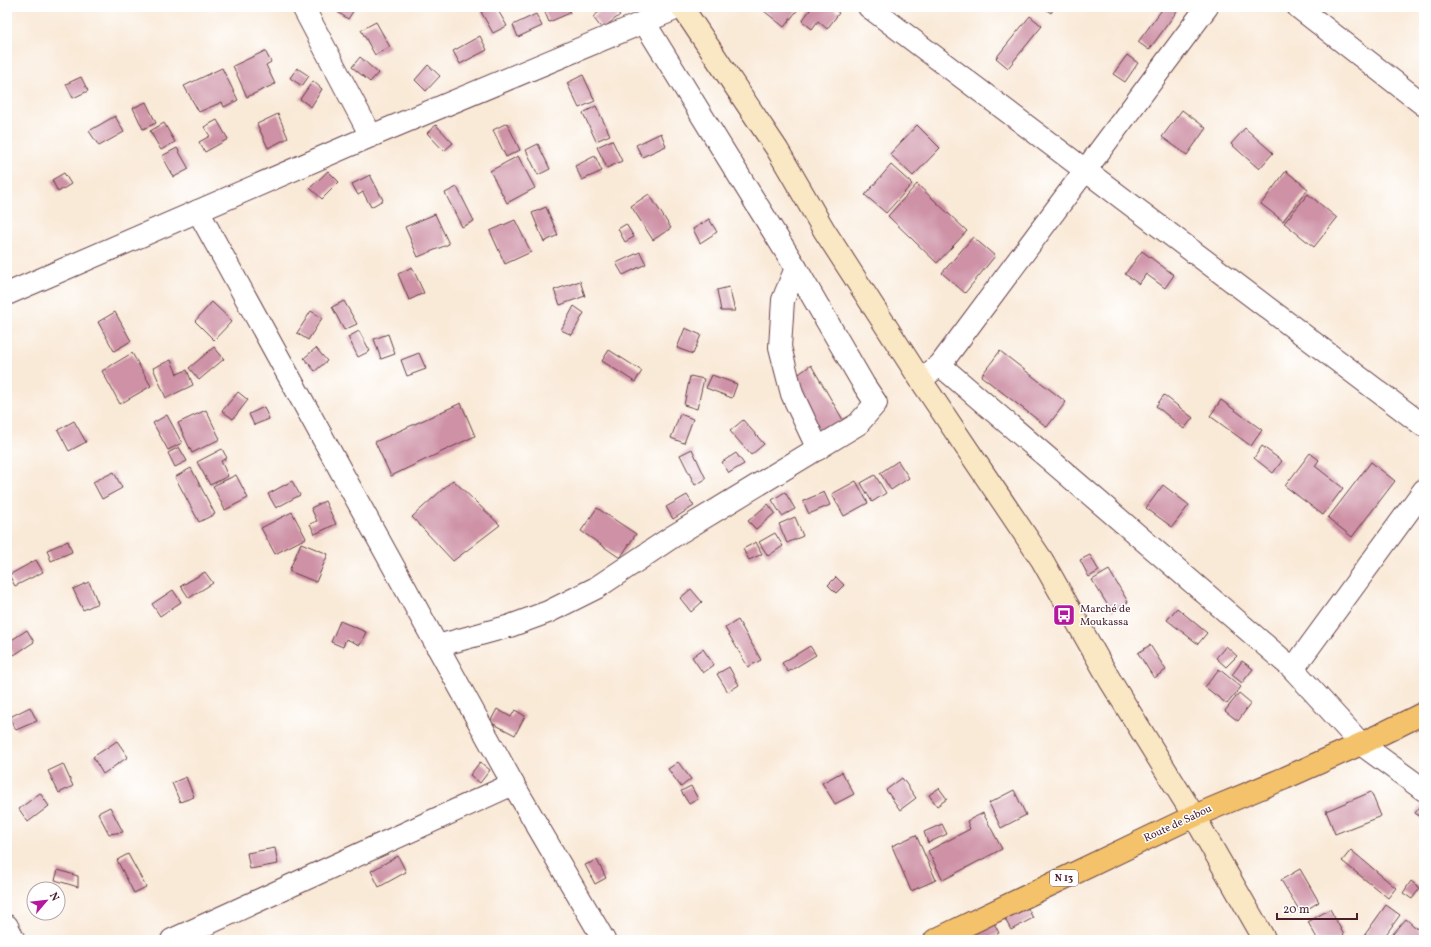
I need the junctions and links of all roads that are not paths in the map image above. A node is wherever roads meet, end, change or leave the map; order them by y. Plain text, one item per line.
1 (303, 7) edge
2 (681, 7) edge
3 (868, 7) edge
4 (1207, 7) edge
5 (1298, 7) edge
6 (644, 22) junction
7 (1424, 105) edge
8 (371, 136) junction
9 (1086, 170) junction
10 (198, 211) junction
11 (796, 268) junction
12 (7, 294) edge
13 (940, 365) junction
14 (920, 379) junction
15 (1424, 426) edge
16 (818, 449) junction
17 (1424, 490) edge
18 (437, 646) junction
19 (1293, 669) junction
20 (1424, 713) edge
21 (1361, 744) junction
22 (513, 784) junction
23 (1424, 790) edge
24 (1194, 816) junction
25 (7, 926) edge
26 (14, 940) edge
27 (172, 940) edge
28 (604, 940) edge
29 (935, 940) edge
30 (1266, 940) edge

1 - 8 street
2 - 6 street
2 - 14 street
3 - 9 street
4 - 9 street
5 - 7 street
6 - 8 street
6 - 11 street
8 - 10 street
9 - 13 street
9 - 15 street
10 - 12 street
10 - 18 street
11 - 16 street
11 - 16 street
13 - 14 street
13 - 19 street
14 - 24 street
16 - 18 street
17 - 19 street
18 - 22 street
19 - 21 street
20 - 21 main road, Route de Sabou / N 13
21 - 23 street
21 - 24 main road, Route de Sabou / N 13
22 - 27 street
22 - 28 street
24 - 29 main road, Route de Sabou / N 13
24 - 30 street
25 - 26 street

